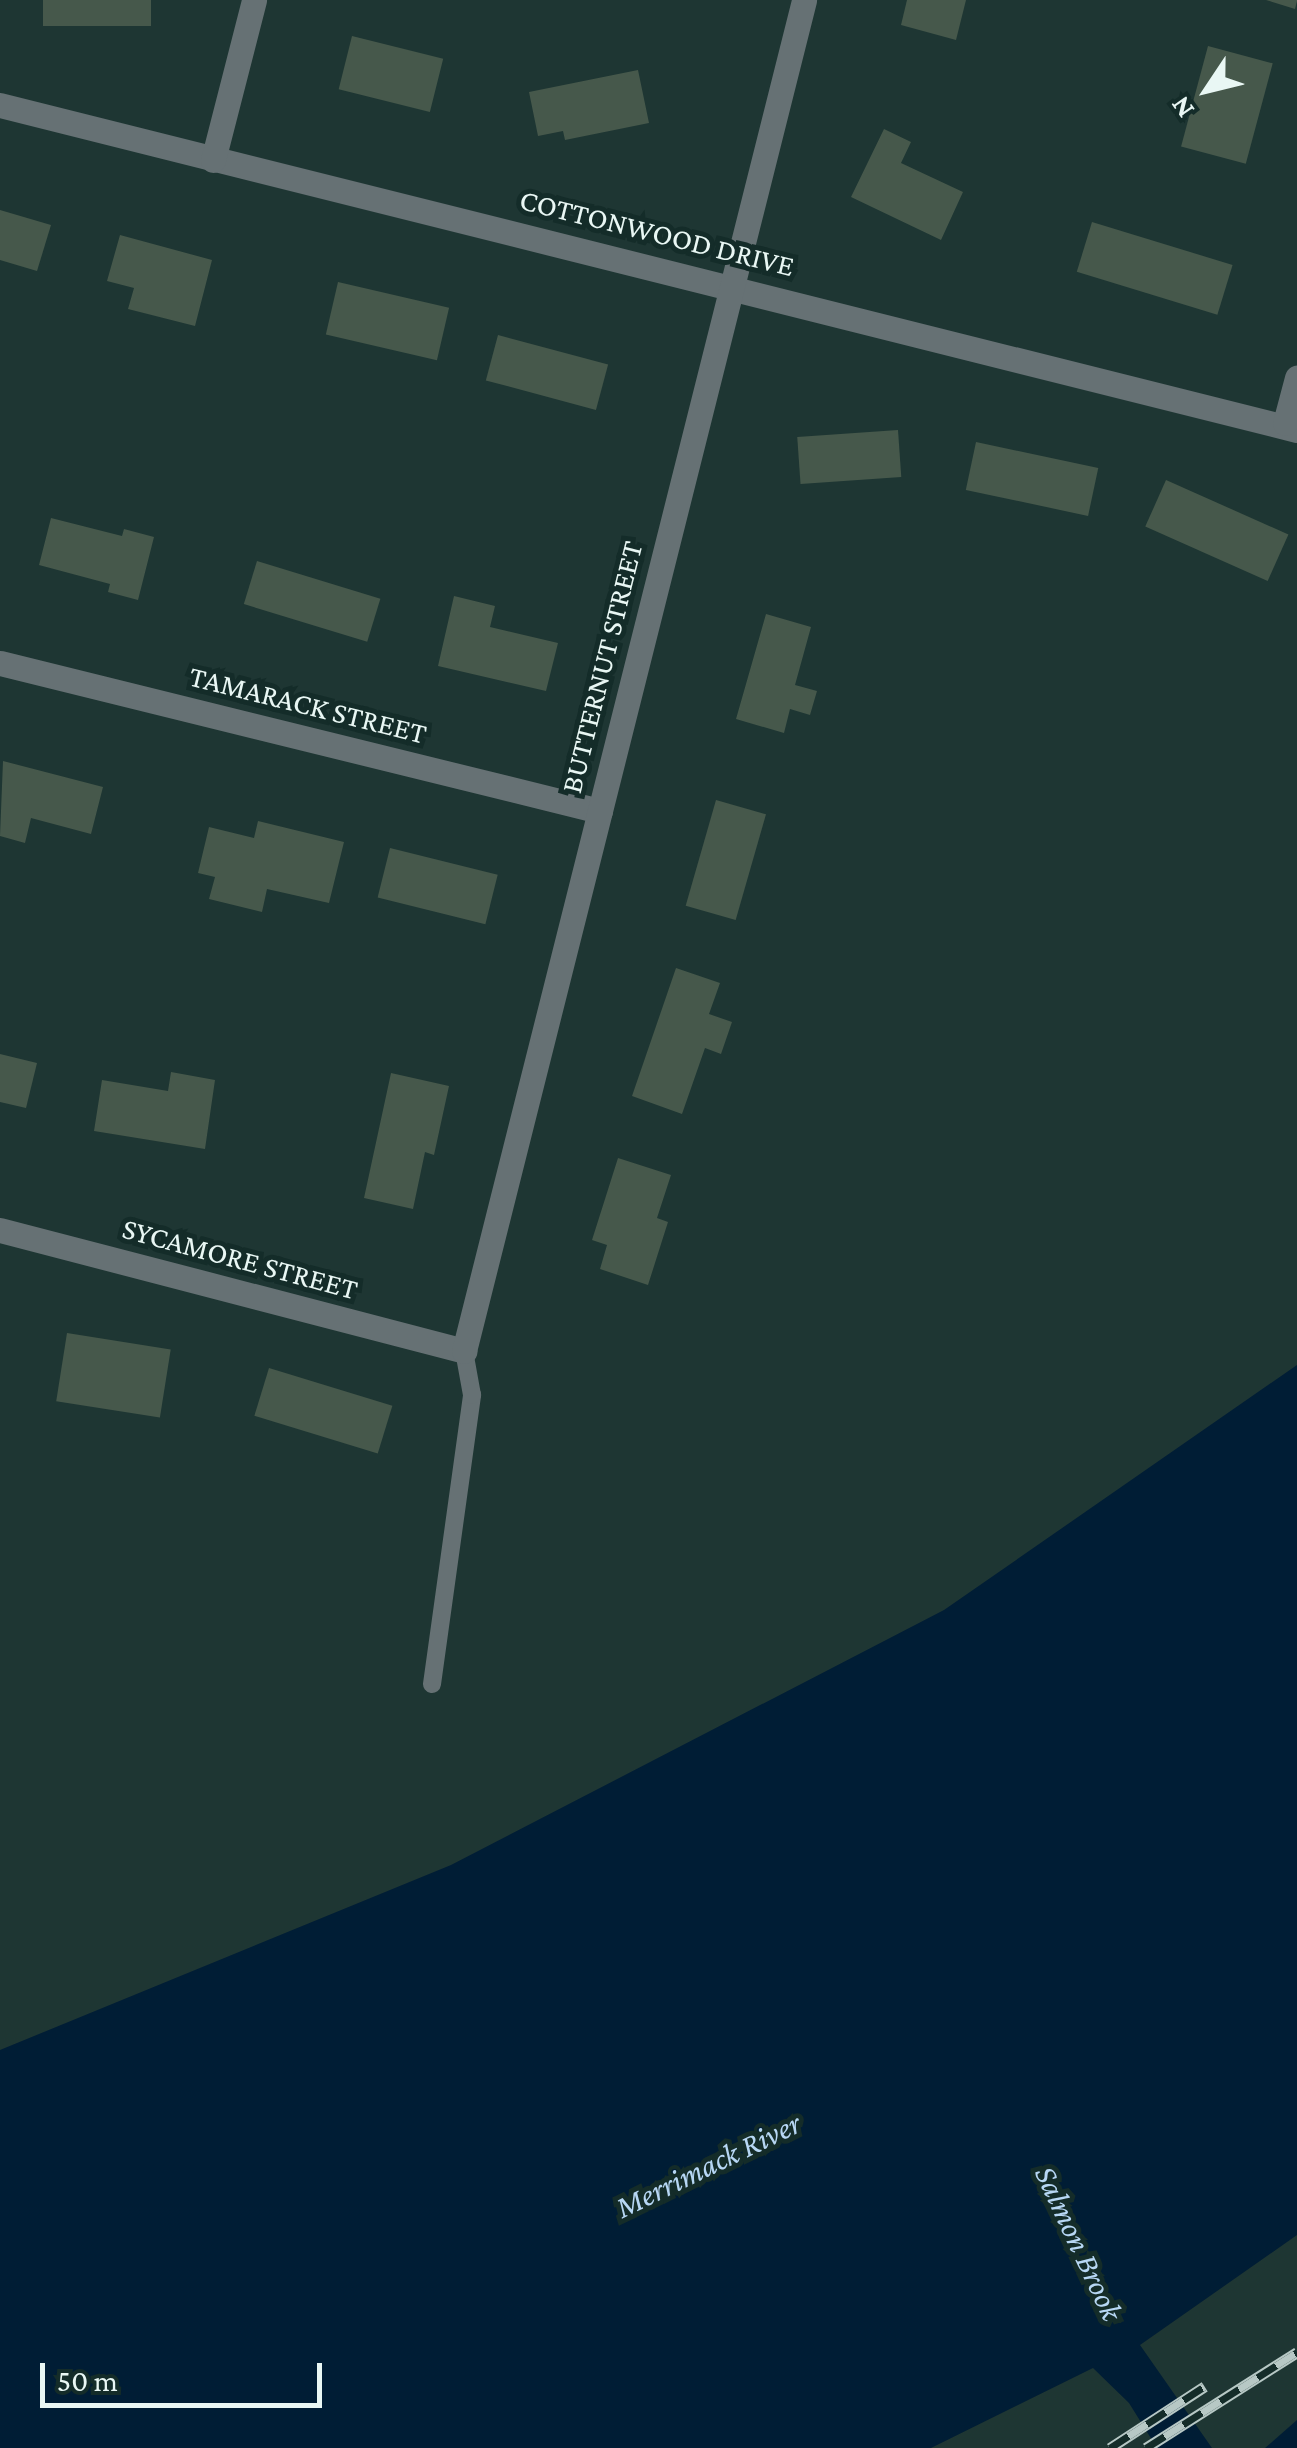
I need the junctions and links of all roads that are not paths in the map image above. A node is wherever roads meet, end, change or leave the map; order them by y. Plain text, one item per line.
1 (254, 0) edge
2 (804, 0) edge
3 (0, 105) edge
4 (213, 160) junction
5 (732, 284) junction
6 (1297, 378) edge
7 (1291, 426) edge
8 (0, 663) edge
9 (600, 810) junction
10 (0, 1230) edge
11 (464, 1351) junction
12 (432, 1684) dead end

1 - 4 street
2 - 5 street, BUTTERNUT STREET
3 - 4 street, COTTONWOOD DRIVE
4 - 5 street, COTTONWOOD DRIVE
5 - 7 street, COTTONWOOD DRIVE
5 - 9 street, BUTTERNUT STREET
6 - 7 street
8 - 9 street, TAMARACK STREET
9 - 11 street, BUTTERNUT STREET
10 - 11 street, SYCAMORE STREET
11 - 12 lane

